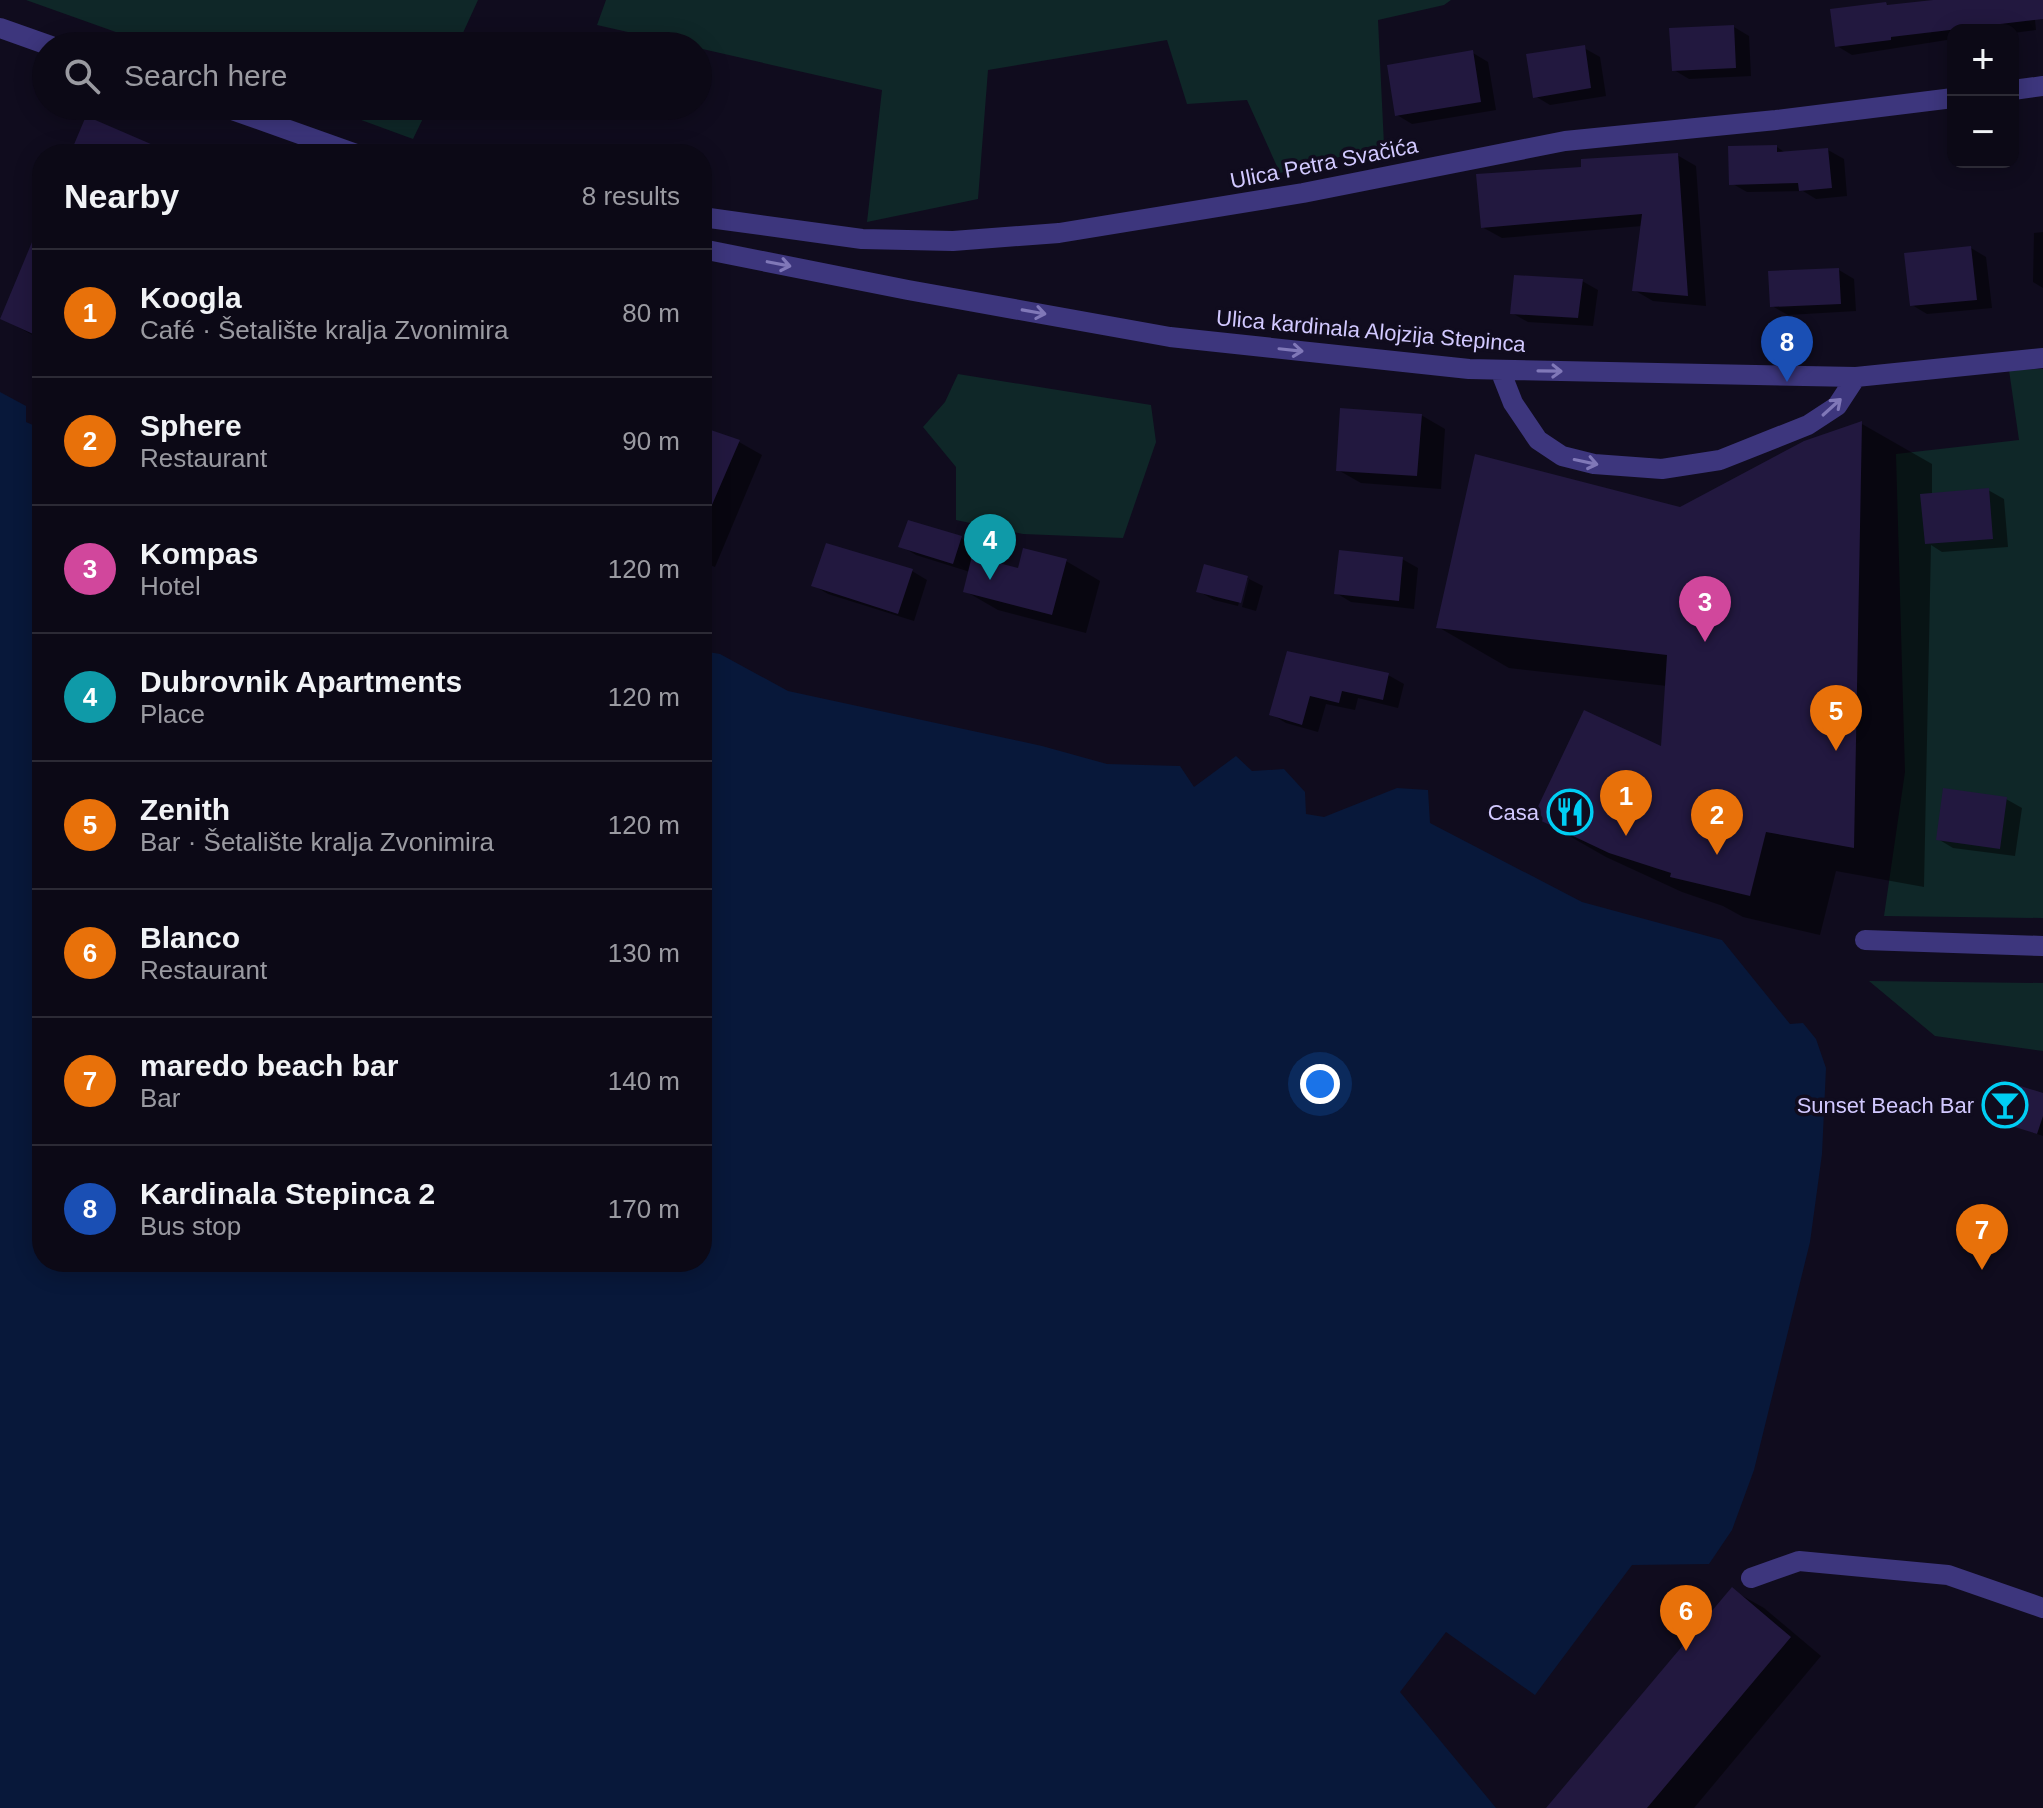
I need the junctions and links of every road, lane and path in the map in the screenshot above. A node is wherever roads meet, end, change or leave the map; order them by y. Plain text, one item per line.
1 (0, 28) edge
2 (32, 39) edge
3 (2043, 86) edge
4 (2019, 89) edge
5 (1947, 99) edge
6 (260, 120) edge
7 (328, 144) edge
8 (712, 218) edge
9 (712, 251) edge
10 (2043, 358) edge
11 (1500, 370) junction
12 (1856, 377) junction
13 (1865, 940) dead end
14 (2043, 946) edge
15 (1751, 1578) dead end
16 (2043, 1608) edge

1 - 2 street
3 - 4 street
5 - 8 street, Ulica Petra Svačića
6 - 7 street
9 -> 11 street, Ulica kardinala Alojzija Stepinca
10 - 12 street, Ulica kardinala Alojzija Stepinca
11 -> 12 street, Ulica kardinala Alojzija Stepinca
11 -> 12 street
13 - 14 street
15 - 16 street

